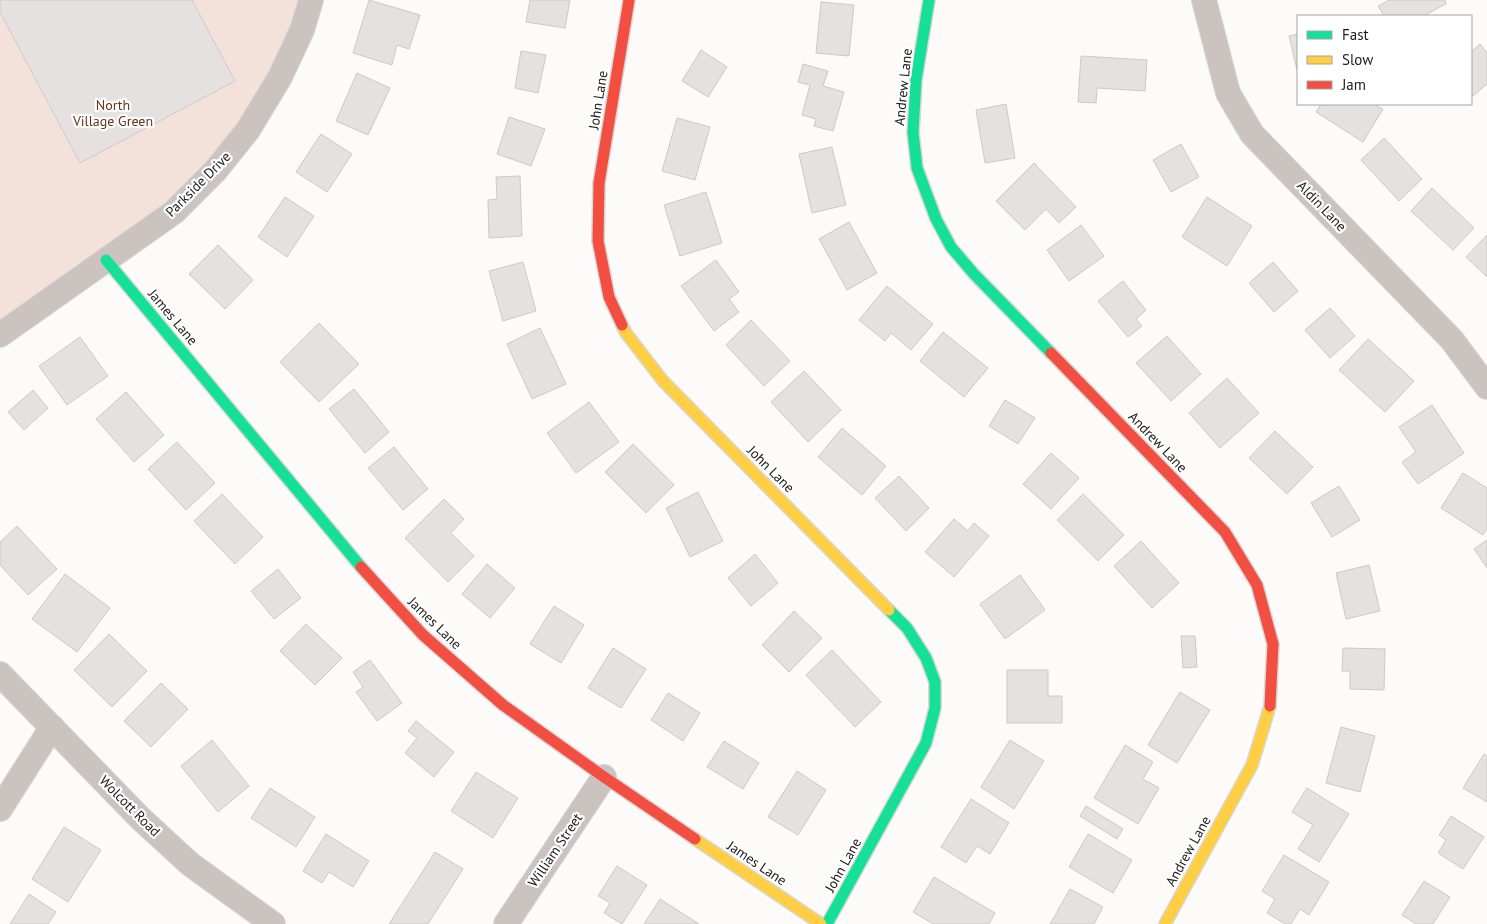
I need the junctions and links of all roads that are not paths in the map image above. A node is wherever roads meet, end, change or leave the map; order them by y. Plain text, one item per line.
1 (311, 0) edge
2 (630, 0) edge
3 (929, 0) edge
4 (1204, 0) edge
5 (106, 260) junction
6 (0, 335) edge
7 (1487, 386) edge
8 (0, 674) edge
9 (52, 727) junction
10 (604, 777) junction
11 (0, 808) edge
12 (273, 924) edge
13 (506, 924) edge
14 (820, 924) edge
15 (827, 924) edge
16 (1165, 924) edge

1 - 5 street, Parkside Drive
2 - 15 street, John Lane
3 - 16 street, Andrew Lane
4 - 7 street, Aldin Lane
5 - 6 street, Parkside Drive
5 - 10 street, James Lane
8 - 9 street, Wolcott Road
9 - 11 street
9 - 12 street, Wolcott Road
10 - 13 street, William Street
10 - 14 street, James Lane

